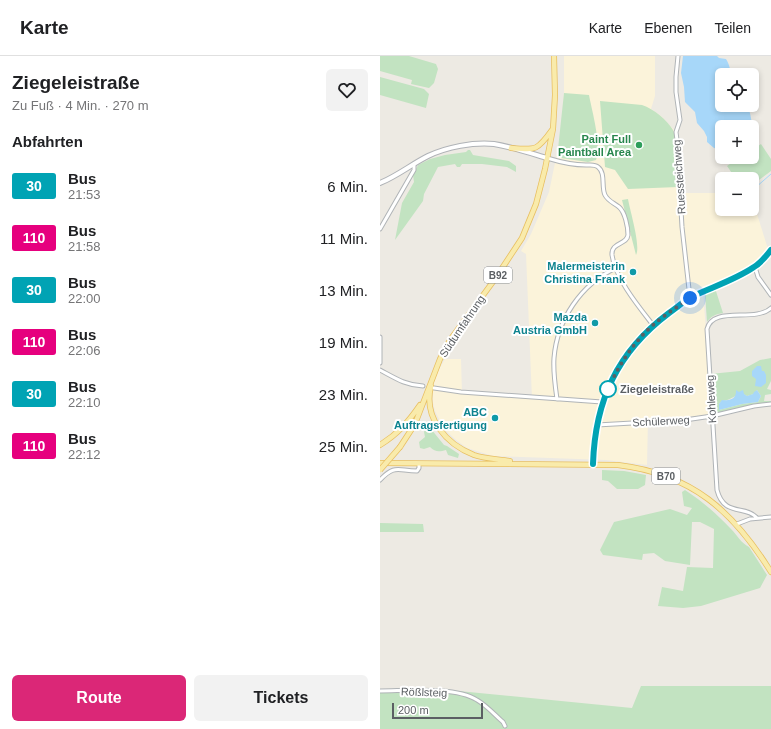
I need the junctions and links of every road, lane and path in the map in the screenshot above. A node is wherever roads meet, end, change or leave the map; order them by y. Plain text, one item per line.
1 (554, 56) edge
2 (678, 56) edge
3 (552, 129) junction
4 (512, 148) junction
5 (547, 158) junction
6 (414, 164) junction
7 (380, 183) edge
8 (380, 229) edge
9 (771, 250) edge
10 (755, 267) junction
11 (616, 268) junction
12 (771, 295) edge
13 (690, 298) junction
14 (771, 308) edge
15 (653, 325) junction
16 (380, 337) edge
17 (380, 363) edge
18 (436, 368) junction
19 (381, 370) edge
20 (423, 386) dead end
21 (434, 388) dead end
22 (424, 398) junction
23 (557, 399) junction
24 (602, 402) junction
25 (771, 404) edge
26 (712, 416) junction
27 (597, 425) junction
28 (380, 445) edge
29 (380, 463) edge
30 (524, 463) junction
31 (419, 464) junction
32 (593, 464) junction
33 (380, 470) edge
34 (380, 480) edge
35 (756, 517) junction
36 (771, 517) edge
37 (737, 524) junction
38 (771, 572) edge
39 (380, 691) edge
40 (505, 726) dead end

1 - 3 main road, B92
2 - 13 street, Ruessteichweg
3 - 4 main road
3 - 5 main road, B92
4 - 5 main road
4 - 6 main road
5 - 11 street
5 - 18 main road, Südumfahrung / B92
6 - 7 main road
6 - 8 street
9 - 10 street
10 - 12 street
10 - 13 street
11 - 15 street
11 - 23 street
13 - 15 street
14 - 26 street, Kohleweg
15 - 24 street
16 - 17 street
17 - 19 street
18 - 22 main road, Südumfahrung / B92
18 - 30 main road, B92
19 - 20 street
21 - 23 street
22 - 28 main road, B92
22 - 33 main road, Südumfahrung / B92, bridge
23 - 24 street
24 - 27 street
25 - 26 street, Schülerweg
26 - 27 street, Schülerweg
26 - 35 street, Kohleweg
27 - 32 street
29 - 31 main road, B70
30 - 31 main road, B70
30 - 32 main road, B70
31 - 34 street
32 - 37 main road, B70
35 - 36 street
35 - 37 street
37 - 38 main road, B70
39 - 40 street, Rößlsteig

